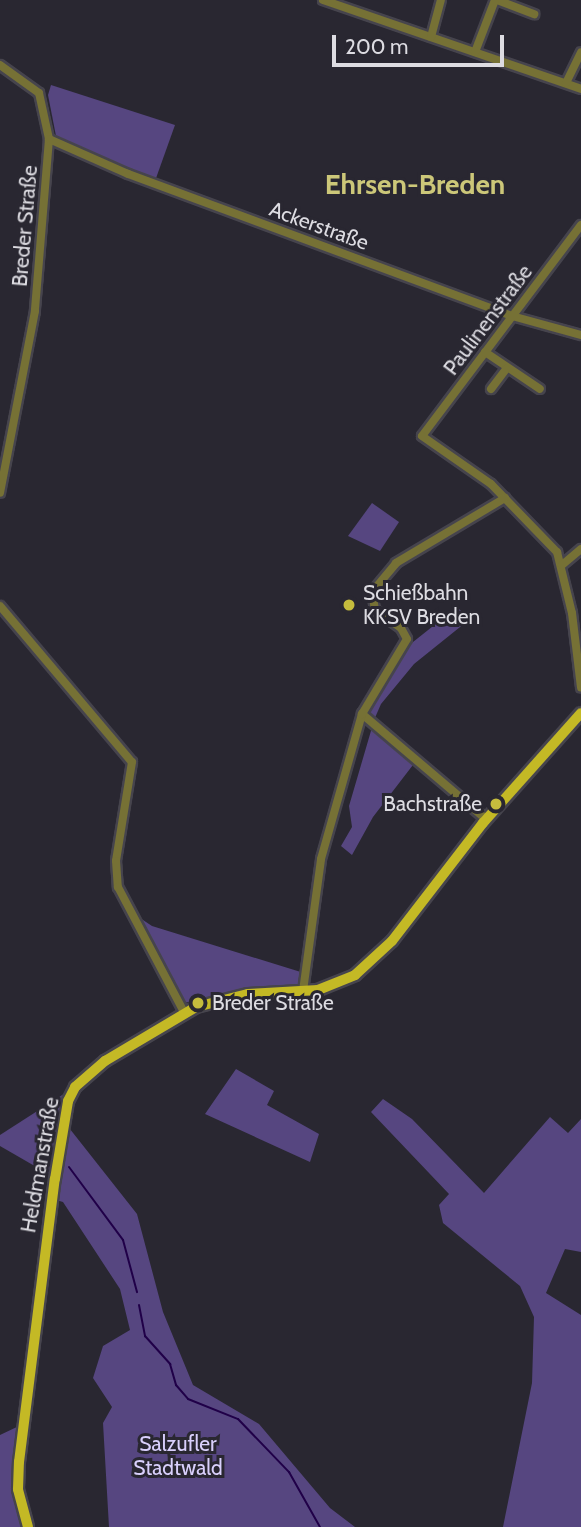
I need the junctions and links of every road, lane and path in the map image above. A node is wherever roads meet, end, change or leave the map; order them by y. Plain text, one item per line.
1 (323, 0) edge
2 (441, 0) edge
3 (496, 0) edge
4 (534, 14) dead end
5 (430, 37) junction
6 (475, 52) junction
7 (581, 52) edge
8 (0, 65) edge
9 (566, 83) junction
10 (581, 89) edge
11 (49, 139) junction
12 (581, 225) edge
13 (512, 316) junction
14 (581, 335) edge
15 (485, 352) junction
16 (506, 369) junction
17 (491, 389) dead end
18 (540, 389) dead end
19 (0, 493) edge
20 (505, 498) junction
21 (581, 549) edge
22 (562, 565) junction
23 (0, 606) edge
24 (581, 687) edge
25 (581, 713) edge
26 (362, 714) junction
27 (486, 820) junction
28 (303, 991) junction
29 (184, 1012) junction
30 (28, 1527) edge

1 - 5 street
2 - 5 street
3 - 4 street
3 - 6 street
5 - 6 street
6 - 9 street
7 - 9 street
8 - 11 street, Breder Straße
9 - 10 street
11 - 13 street, Ackerstraße
11 - 19 street, Breder Straße
12 - 13 street, Paulinenstraße
13 - 14 street, Ackerstraße
13 - 15 street, Paulinenstraße
15 - 16 street
15 - 20 street, Paulinenstraße
16 - 17 street
16 - 18 street
20 - 22 street
20 - 26 street
21 - 22 street
22 - 24 street
23 - 29 street
25 - 27 main road, Heldmanstraße
26 - 27 street
26 - 28 street
27 - 28 main road, Heldmanstraße
28 - 29 main road, Heldmanstraße
29 - 30 main road, Heldmanstraße

